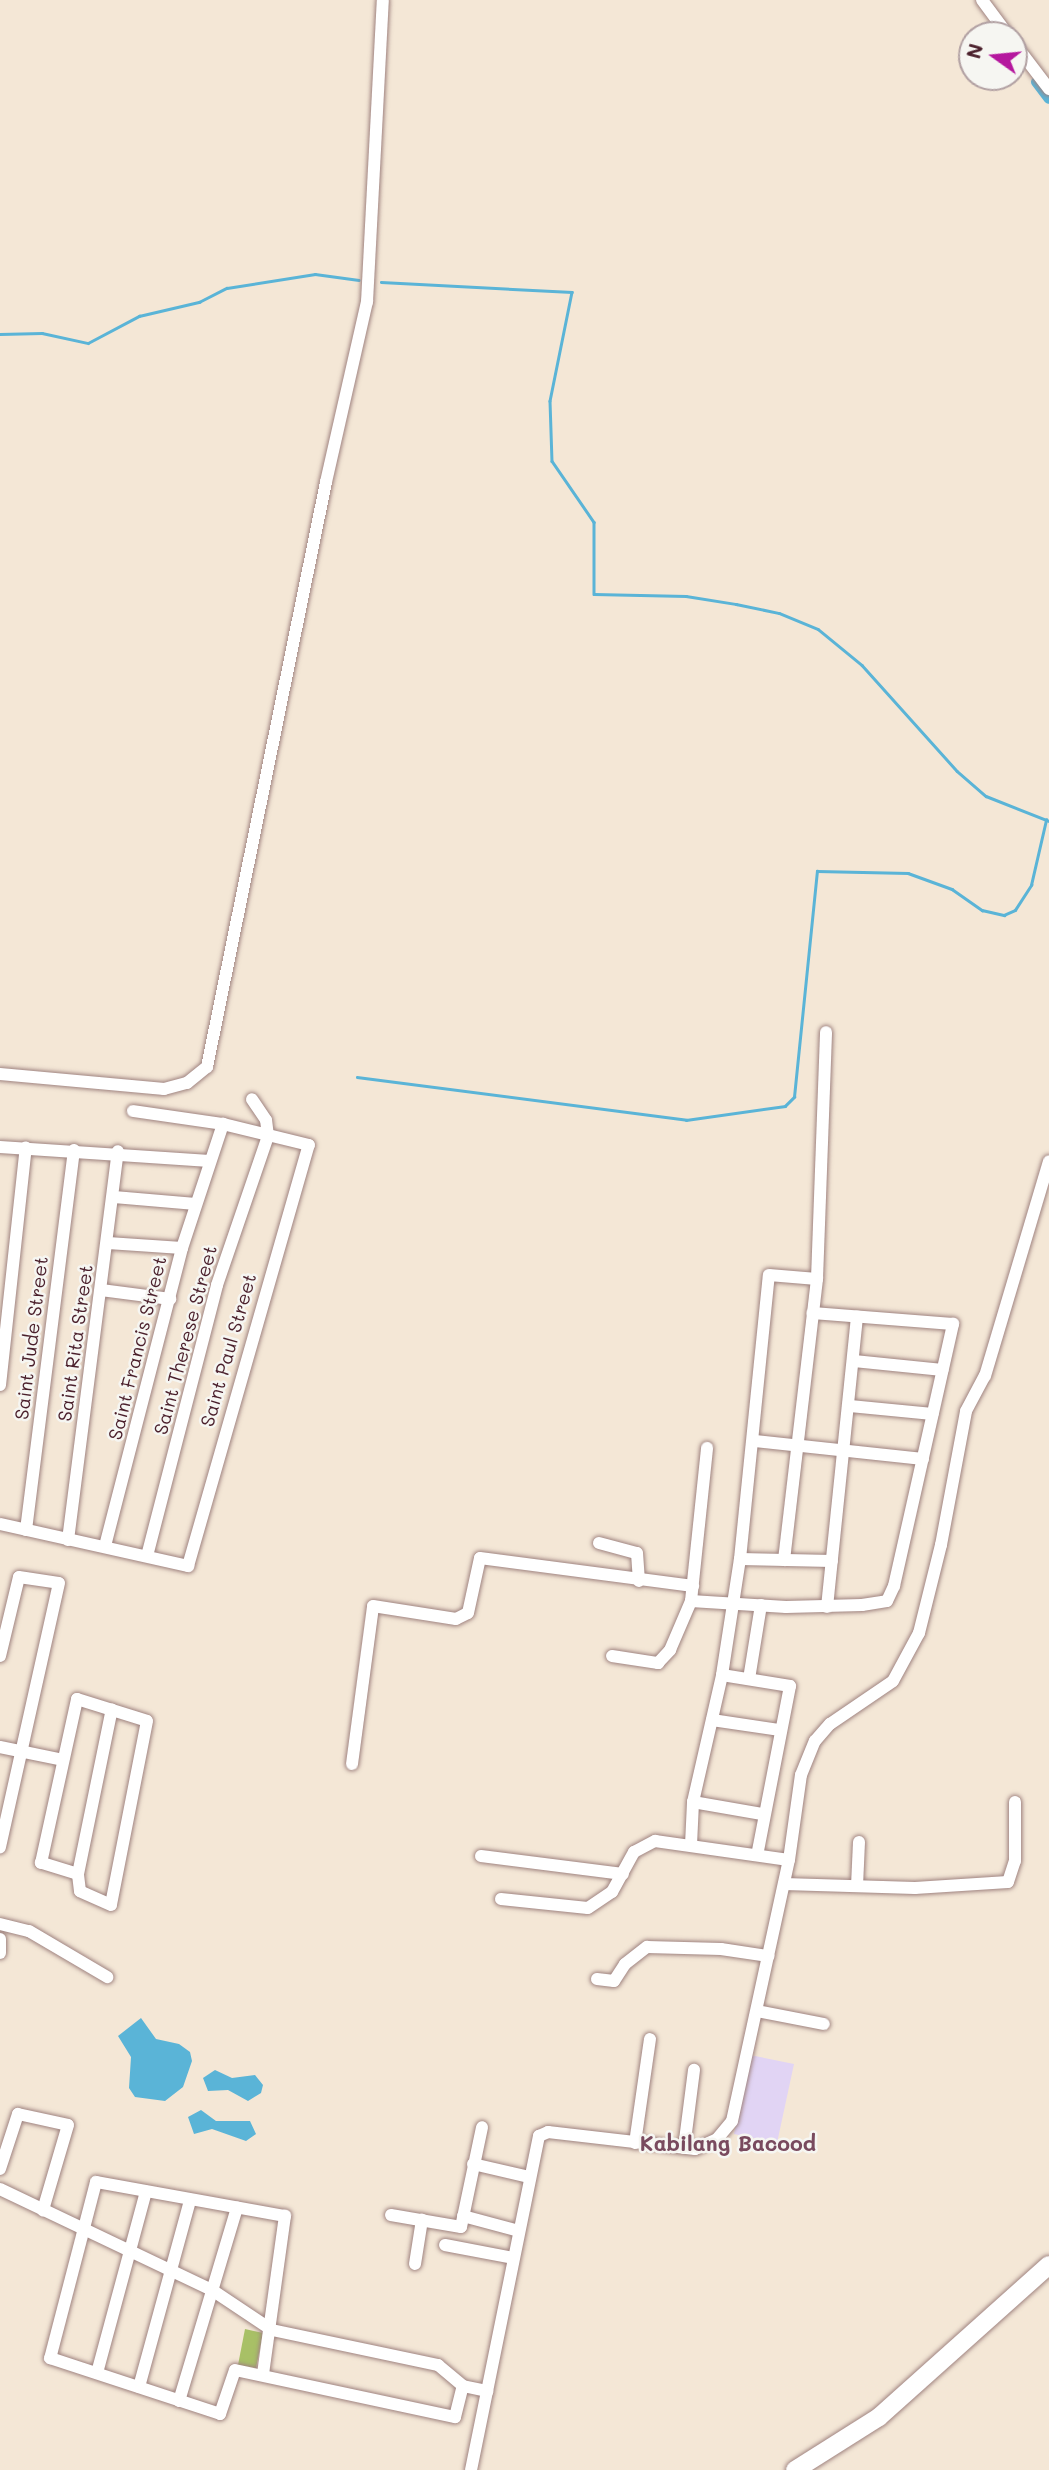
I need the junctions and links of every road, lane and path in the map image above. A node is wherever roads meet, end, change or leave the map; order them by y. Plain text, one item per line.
1 (383, 0) edge
2 (982, 0) edge
3 (998, 21) edge
4 (1028, 61) edge
5 (1049, 89) edge
6 (826, 1032) dead end
7 (0, 1074) edge
8 (252, 1099) dead end
9 (133, 1111) dead end
10 (223, 1124) junction
11 (268, 1136) junction
12 (0, 1147) edge
13 (26, 1147) junction
14 (74, 1150) junction
15 (118, 1152) junction
16 (211, 1161) junction
17 (1049, 1161) edge
18 (114, 1197) junction
19 (195, 1204) junction
20 (108, 1243) junction
21 (182, 1248) junction
22 (817, 1279) junction
23 (102, 1290) junction
24 (170, 1299) junction
25 (812, 1313) junction
26 (857, 1317) junction
27 (853, 1361) junction
28 (943, 1370) junction
29 (0, 1385) edge
30 (850, 1406) junction
31 (933, 1414) junction
32 (755, 1441) junction
33 (797, 1445) junction
34 (707, 1448) dead end
35 (844, 1450) junction
36 (923, 1459) junction
37 (0, 1524) edge
38 (26, 1530) junction
39 (68, 1540) junction
40 (598, 1543) dead end
41 (105, 1546) junction
42 (147, 1556) junction
43 (740, 1559) junction
44 (784, 1560) junction
45 (832, 1561) junction
46 (639, 1581) junction
47 (693, 1586) junction
48 (691, 1601) junction
49 (734, 1603) junction
50 (761, 1605) junction
51 (827, 1607) junction
52 (0, 1656) edge
53 (612, 1656) dead end
54 (722, 1675) junction
55 (749, 1679) junction
56 (112, 1709) junction
57 (712, 1720) junction
58 (780, 1730) junction
59 (0, 1747) edge
60 (23, 1752) junction
61 (63, 1760) junction
62 (352, 1765) dead end
63 (694, 1802) junction
64 (1015, 1802) dead end
65 (762, 1814) junction
66 (859, 1842) dead end
67 (691, 1845) junction
68 (0, 1847) edge
69 (757, 1855) junction
70 (481, 1856) dead end
71 (789, 1860) junction
72 (78, 1874) junction
73 (623, 1874) junction
74 (784, 1884) junction
75 (857, 1886) junction
76 (501, 1899) dead end
77 (0, 1924) edge
78 (0, 1939) edge
79 (0, 1952) edge
80 (768, 1956) junction
81 (107, 1977) dead end
82 (597, 1979) dead end
83 (757, 2011) junction
84 (824, 2024) dead end
85 (650, 2039) dead end
86 (694, 2070) dead end
87 (482, 2127) dead end
88 (635, 2143) junction
89 (684, 2148) junction
90 (473, 2164) junction
91 (0, 2169) edge
92 (529, 2177) junction
93 (0, 2189) edge
94 (146, 2192) junction
95 (190, 2200) junction
96 (237, 2208) junction
97 (43, 2210) junction
98 (391, 2215) dead end
99 (463, 2216) junction
100 (422, 2220) junction
101 (83, 2229) junction
102 (519, 2231) junction
103 (445, 2245) dead end
104 (130, 2251) junction
105 (513, 2258) junction
106 (415, 2264) dead end
107 (1049, 2265) edge
108 (171, 2270) junction
109 (212, 2290) junction
110 (272, 2330) junction
111 (97, 2374) junction
112 (263, 2374) junction
113 (463, 2386) junction
114 (139, 2387) junction
115 (487, 2391) junction
116 (179, 2401) junction
117 (471, 2470) edge
118 (795, 2470) edge

1 - 7 street
2 - 3 street
4 - 5 street
6 - 22 street
8 - 11 street
9 - 10 street
10 - 11 street
10 - 16 street, Saint Francis Street
11 - 42 street, Saint Therese Street
11 - 42 street, Saint Paul Street
12 - 13 street
13 - 14 street
13 - 29 street
14 - 15 street
14 - 38 street, Saint Jude Street
15 - 16 street
15 - 18 street, Saint Rita Street
16 - 19 street, Saint Francis Street
17 - 71 street
18 - 19 street
18 - 20 street, Saint Rita Street
19 - 21 street, Saint Francis Street
20 - 21 street
20 - 23 street, Saint Rita Street
21 - 24 street, Saint Francis Street
22 - 25 street
22 - 32 street
23 - 24 street
23 - 39 street, Saint Rita Street
24 - 41 street, Saint Francis Street
25 - 26 street
25 - 33 street
26 - 27 street
26 - 28 street
27 - 28 street
27 - 30 street
28 - 31 street
30 - 31 street
30 - 35 street
31 - 36 street
32 - 33 street
32 - 43 street
33 - 35 street
33 - 44 street
34 - 47 street
35 - 36 street
35 - 45 street
36 - 51 street
37 - 38 street
38 - 39 street
39 - 41 street
40 - 46 street
41 - 42 street
43 - 44 street
43 - 49 street
44 - 45 street
45 - 51 street
46 - 47 street
46 - 62 street
47 - 48 street
48 - 49 street
48 - 53 street
49 - 50 street
49 - 54 street
50 - 51 street
50 - 55 street
52 - 60 street
54 - 55 street
54 - 57 street
55 - 58 street
56 - 61 street
56 - 72 street
56 - 72 street
57 - 58 street
57 - 63 street
58 - 65 street
59 - 60 street
60 - 61 street
60 - 68 street
61 - 72 street
63 - 65 street
63 - 67 street
64 - 75 street
65 - 69 street
66 - 75 street
67 - 69 street
67 - 73 street
69 - 71 street
70 - 73 street
71 - 74 street
73 - 76 street
74 - 75 street
74 - 80 street
77 - 81 street
78 - 79 street
80 - 82 street
80 - 83 street
83 - 84 street
83 - 89 street
85 - 88 street
86 - 89 street
87 - 90 street
88 - 89 street
88 - 92 street
90 - 92 street
90 - 99 street
91 - 97 street
92 - 102 street
93 - 97 street
94 - 95 street
94 - 101 street
94 - 104 street
95 - 96 street
95 - 108 street
96 - 109 street
96 - 110 street
97 - 101 street
98 - 100 street
99 - 100 street
99 - 102 street
100 - 106 street
101 - 104 street
101 - 111 street
102 - 105 street
103 - 105 street
104 - 108 street
104 - 111 street
105 - 115 street
107 - 118 main road
108 - 109 street
108 - 114 street
109 - 110 street
109 - 116 street
110 - 112 street
110 - 113 street
111 - 114 street
112 - 113 street
112 - 116 street
113 - 115 street
114 - 116 street
115 - 117 street

